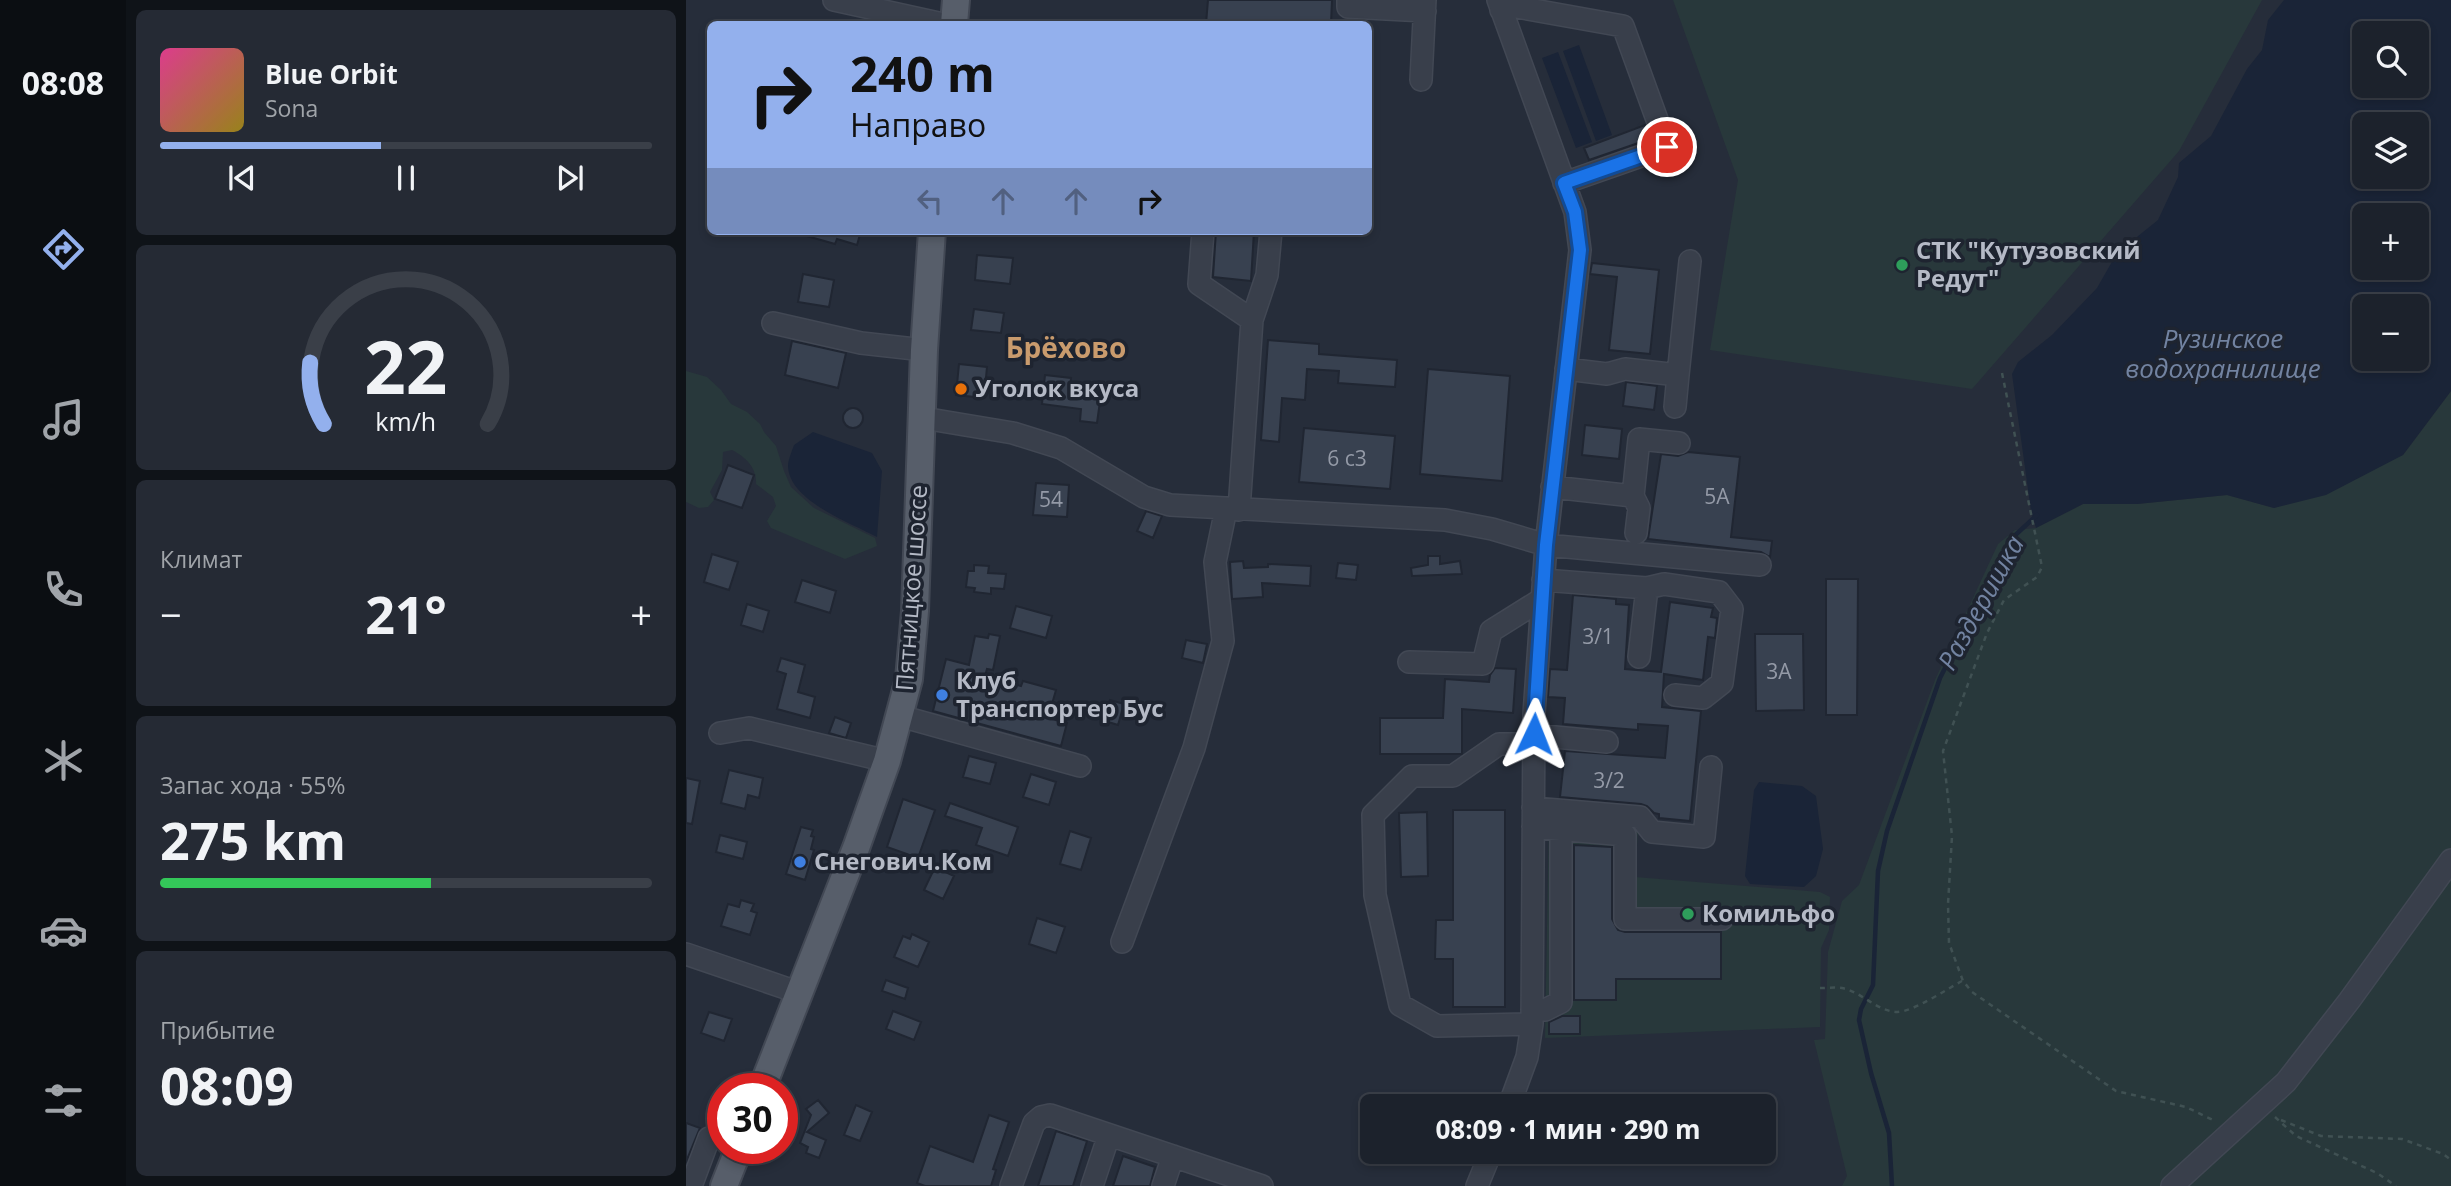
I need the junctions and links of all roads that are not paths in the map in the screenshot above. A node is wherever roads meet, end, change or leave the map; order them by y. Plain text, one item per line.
1 (834, 0) edge
2 (956, 0) edge
3 (1349, 0) edge
4 (1500, 5) edge
5 (1425, 6) edge
6 (913, 9) edge
7 (937, 21) edge
8 (954, 21) edge
9 (1421, 80) dead end
10 (1564, 183) junction
11 (932, 235) edge
12 (1203, 235) edge
13 (1270, 235) edge
14 (1690, 261) dead end
15 (1252, 320) junction
16 (773, 323) dead end
17 (924, 350) junction
18 (1566, 369) junction
19 (1678, 375) junction
20 (1675, 407) dead end
21 (923, 418) junction
22 (1679, 443) dead end
23 (1552, 487) junction
24 (1633, 496) junction
25 (1232, 510) junction
26 (1636, 533) dead end
27 (1546, 545) junction
28 (1760, 565) dead end
29 (1647, 588) junction
30 (1543, 589) junction
31 (1639, 657) dead end
32 (1409, 662) dead end
33 (1675, 695) dead end
34 (900, 716) junction
35 (720, 733) dead end
36 (1534, 739) junction
37 (1607, 742) dead end
38 (887, 761) junction
39 (1080, 765) dead end
40 (1711, 767) dead end
41 (1533, 818) junction
42 (1561, 830) junction
43 (2451, 860) edge
44 (1722, 919) dead end
45 (1122, 942) dead end
46 (686, 954) edge
47 (800, 993) junction
48 (1532, 1017) junction
49 (768, 1073) edge
50 (1513, 1094) edge
51 (1109, 1135) junction
52 (707, 1143) edge
53 (1173, 1156) junction
54 (733, 1164) edge
55 (1486, 1164) edge
56 (690, 1181) edge
57 (724, 1186) edge
58 (1012, 1186) edge
59 (1092, 1186) edge
60 (1163, 1186) edge
61 (1262, 1186) edge
62 (1478, 1186) edge
63 (2172, 1186) edge

1 - 6 street
2 - 8 main road
3 - 5 street
4 - 10 street
4 - 10 street
5 - 9 street
6 - 7 street
10 - 18 street
11 - 17 main road, Пятницкое шоссе
12 - 15 street
13 - 15 street
14 - 19 street
15 - 25 street
16 - 17 street
17 - 21 main road, Пятницкое шоссе
18 - 19 street
18 - 23 street
19 - 20 street
21 - 25 street
21 - 34 main road, Пятницкое шоссе
22 - 24 street
23 - 24 street
23 - 27 street
24 - 26 street
25 - 27 street
25 - 45 street
27 - 28 street
27 - 30 street
29 - 30 street
29 - 31 street
29 - 33 street
30 - 32 street
30 - 36 street
34 - 38 main road, Пятницкое шоссе
34 - 39 street
35 - 38 street
36 - 37 street
36 - 41 street
36 - 48 street
38 - 47 main road, Пятницкое шоссе
40 - 41 street
41 - 42 street
41 - 48 street
42 - 44 street
42 - 48 street
43 - 63 street
46 - 47 street
47 - 49 main road, Пятницкое шоссе
48 - 50 street
51 - 53 street
51 - 58 street
51 - 59 street
52 - 56 street
53 - 60 street
53 - 61 street
54 - 57 main road
55 - 62 street

